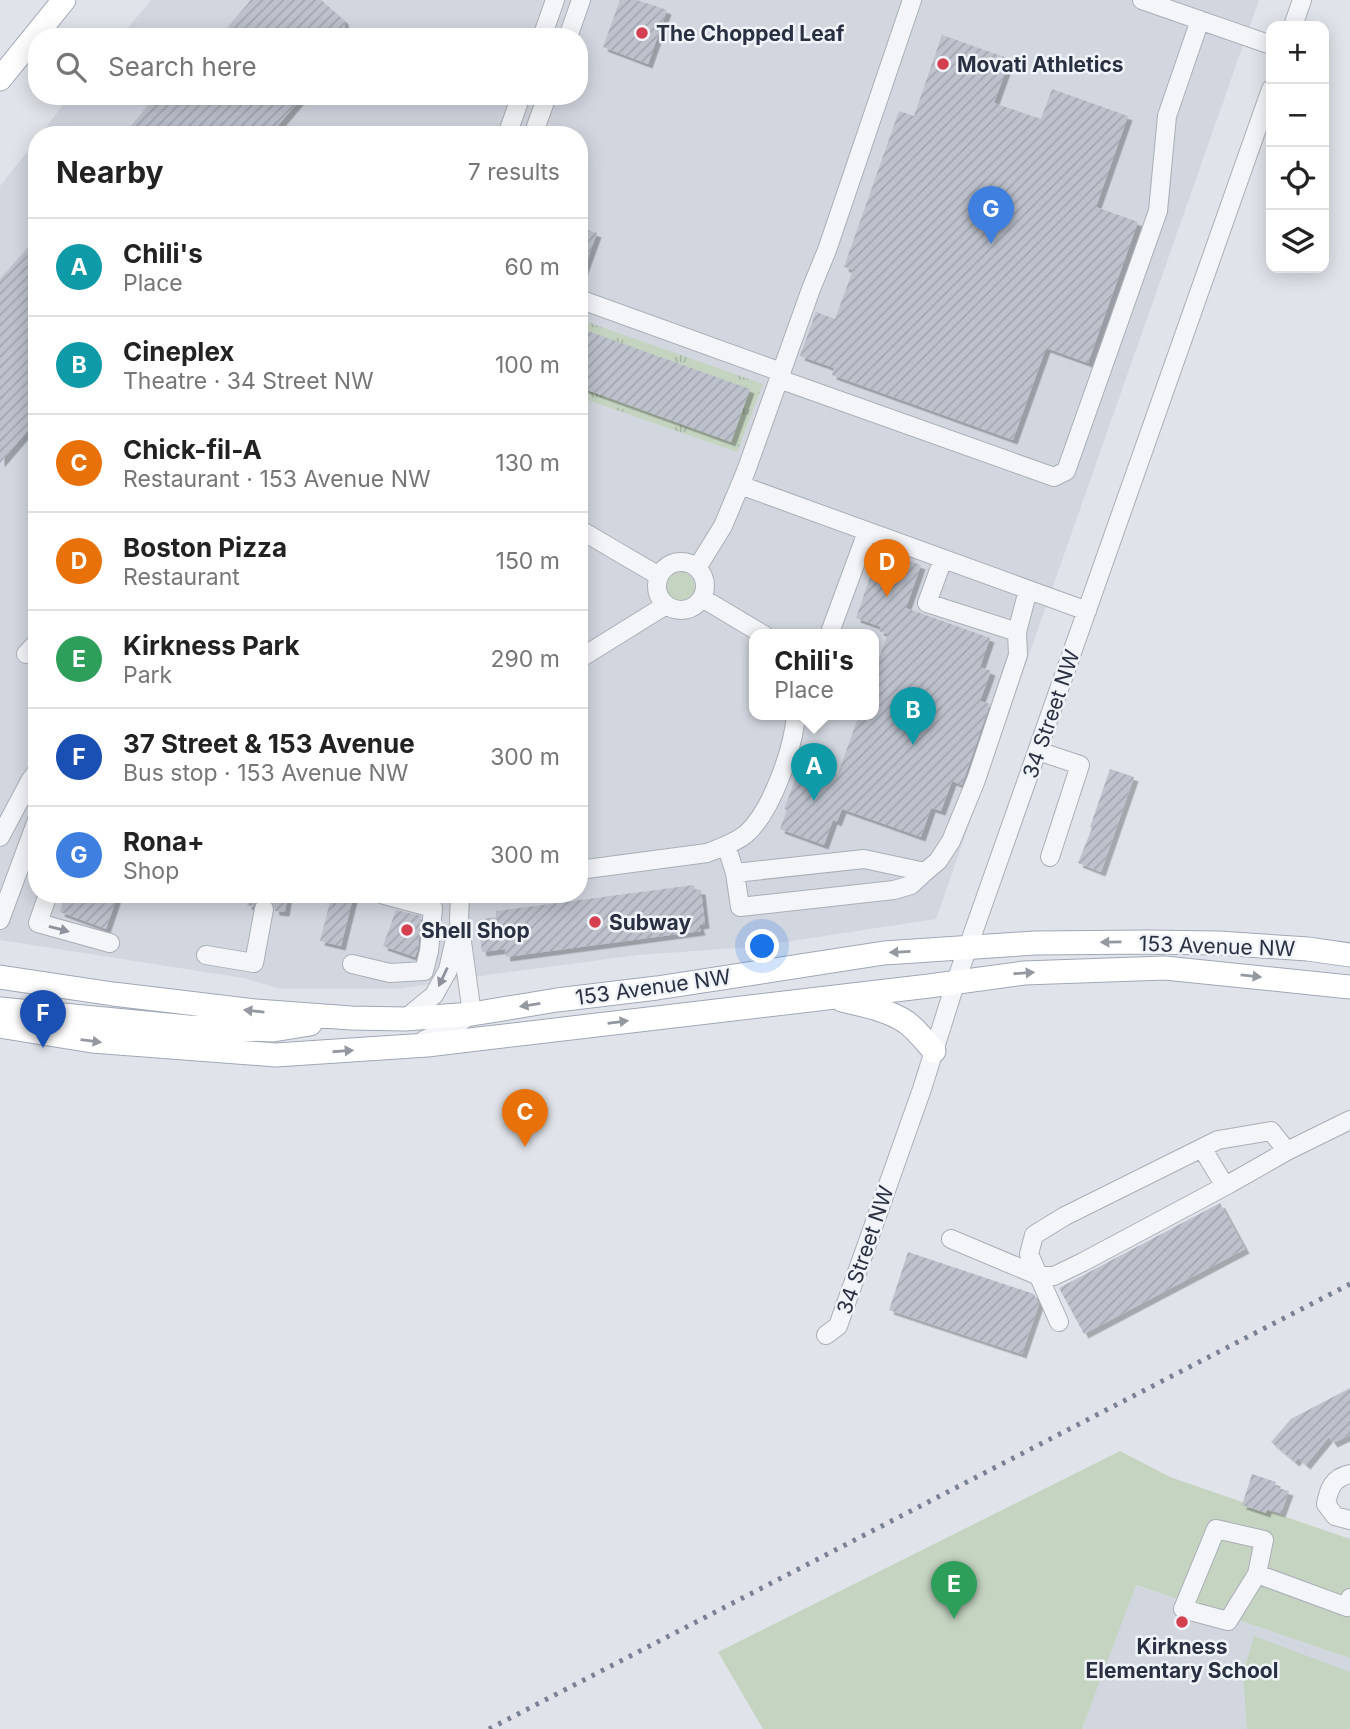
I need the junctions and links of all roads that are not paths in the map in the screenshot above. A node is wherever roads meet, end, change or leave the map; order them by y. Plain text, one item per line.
1 (64, 0) edge
2 (555, 0) edge
3 (581, 0) edge
4 (912, 0) edge
5 (1142, 0) edge
6 (1302, 0) edge
7 (1200, 20) junction
8 (1295, 21) edge
9 (41, 28) edge
10 (545, 28) edge
11 (571, 28) edge
12 (1266, 43) edge
13 (28, 44) edge
14 (0, 79) edge
15 (1266, 103) edge
16 (518, 105) edge
17 (544, 105) edge
18 (510, 126) edge
19 (536, 126) edge
20 (588, 302) edge
21 (780, 376) junction
22 (740, 485) junction
23 (866, 532) junction
24 (588, 534) edge
25 (943, 559) junction
26 (697, 568) junction
27 (659, 576) junction
28 (1028, 590) junction
29 (702, 598) junction
30 (666, 605) junction
31 (1087, 611) junction
32 (754, 629) edge
33 (832, 629) edge
34 (1017, 632) junction
35 (588, 653) edge
36 (796, 720) edge
37 (1038, 751) junction
38 (28, 785) edge
39 (0, 837) edge
40 (28, 844) edge
41 (726, 845) junction
42 (1050, 857) dead end
43 (588, 869) edge
44 (925, 872) junction
45 (735, 873) junction
46 (45, 903) edge
47 (414, 903) edge
48 (460, 903) edge
49 (264, 909) tunnel mouth
50 (0, 920) edge
51 (459, 920) junction
52 (110, 943) dead end
53 (968, 948) junction
54 (206, 955) dead end
55 (1350, 955) edge
56 (352, 964) dead end
57 (0, 977) edge
58 (956, 981) junction
59 (1350, 987) edge
60 (829, 996) junction
61 (0, 1009) edge
62 (472, 1014) junction
63 (351, 1018) junction
64 (405, 1019) junction
65 (0, 1026) edge
66 (401, 1047) junction
67 (934, 1051) junction
68 (1350, 1120) edge
69 (1202, 1148) junction
70 (1287, 1151) junction
71 (1225, 1186) junction
72 (951, 1239) dead end
73 (1039, 1276) junction
74 (1059, 1322) dead end
75 (826, 1335) dead end
76 (1350, 1474) edge
77 (1350, 1520) edge
78 (1256, 1574) junction
79 (1350, 1598) edge

1 - 9 main road
2 - 10 street
3 - 11 street
4 - 21 street
5 - 7 street
6 - 8 street
7 - 12 street
7 - 21 street
13 - 14 main road
15 - 31 street, 34 Street NW
16 - 18 street
17 - 19 street
20 - 21 street
21 - 22 street
22 - 23 street
22 - 26 street
23 - 25 street
23 - 33 street
24 - 27 street
25 - 28 street
25 - 34 street
26 - 27 street
26 - 29 street
27 - 30 street
28 - 31 street
28 - 34 street
29 - 30 street
29 - 32 street
30 - 35 street
31 - 37 street, 34 Street NW
34 - 44 street
36 - 41 street
37 - 42 street
37 - 53 street, 34 Street NW
38 - 39 street
40 - 50 street
41 - 43 street
41 - 45 street
44 - 45 street
44 - 45 street
46 -> 52 street
47 - 56 street
48 - 51 street
49 - 54 street
51 - 62 street
51 -> 64 street
55 -> 53 main road, 153 Avenue NW
53 - 58 street, 34 Street NW
53 -> 62 main road, 153 Avenue NW
63 -> 57 main road, 153 Avenue NW
58 -> 59 main road, 153 Avenue NW
58 - 60 main road, 153 Avenue NW
58 - 67 street, 34 Street NW
66 -> 60 main road, 153 Avenue NW
60 - 67 main road
61 - 63 main road
62 - 64 main road, 153 Avenue NW
62 - 66 street
63 - 64 main road, 153 Avenue NW
65 -> 66 main road, 153 Avenue NW
67 - 75 street, 34 Street NW
68 - 70 street
69 - 70 street
69 - 71 street
69 - 73 street
70 - 71 street
71 - 73 street
72 - 73 street
73 - 74 street
76 - 77 street
78 - 78 street
78 - 79 street

